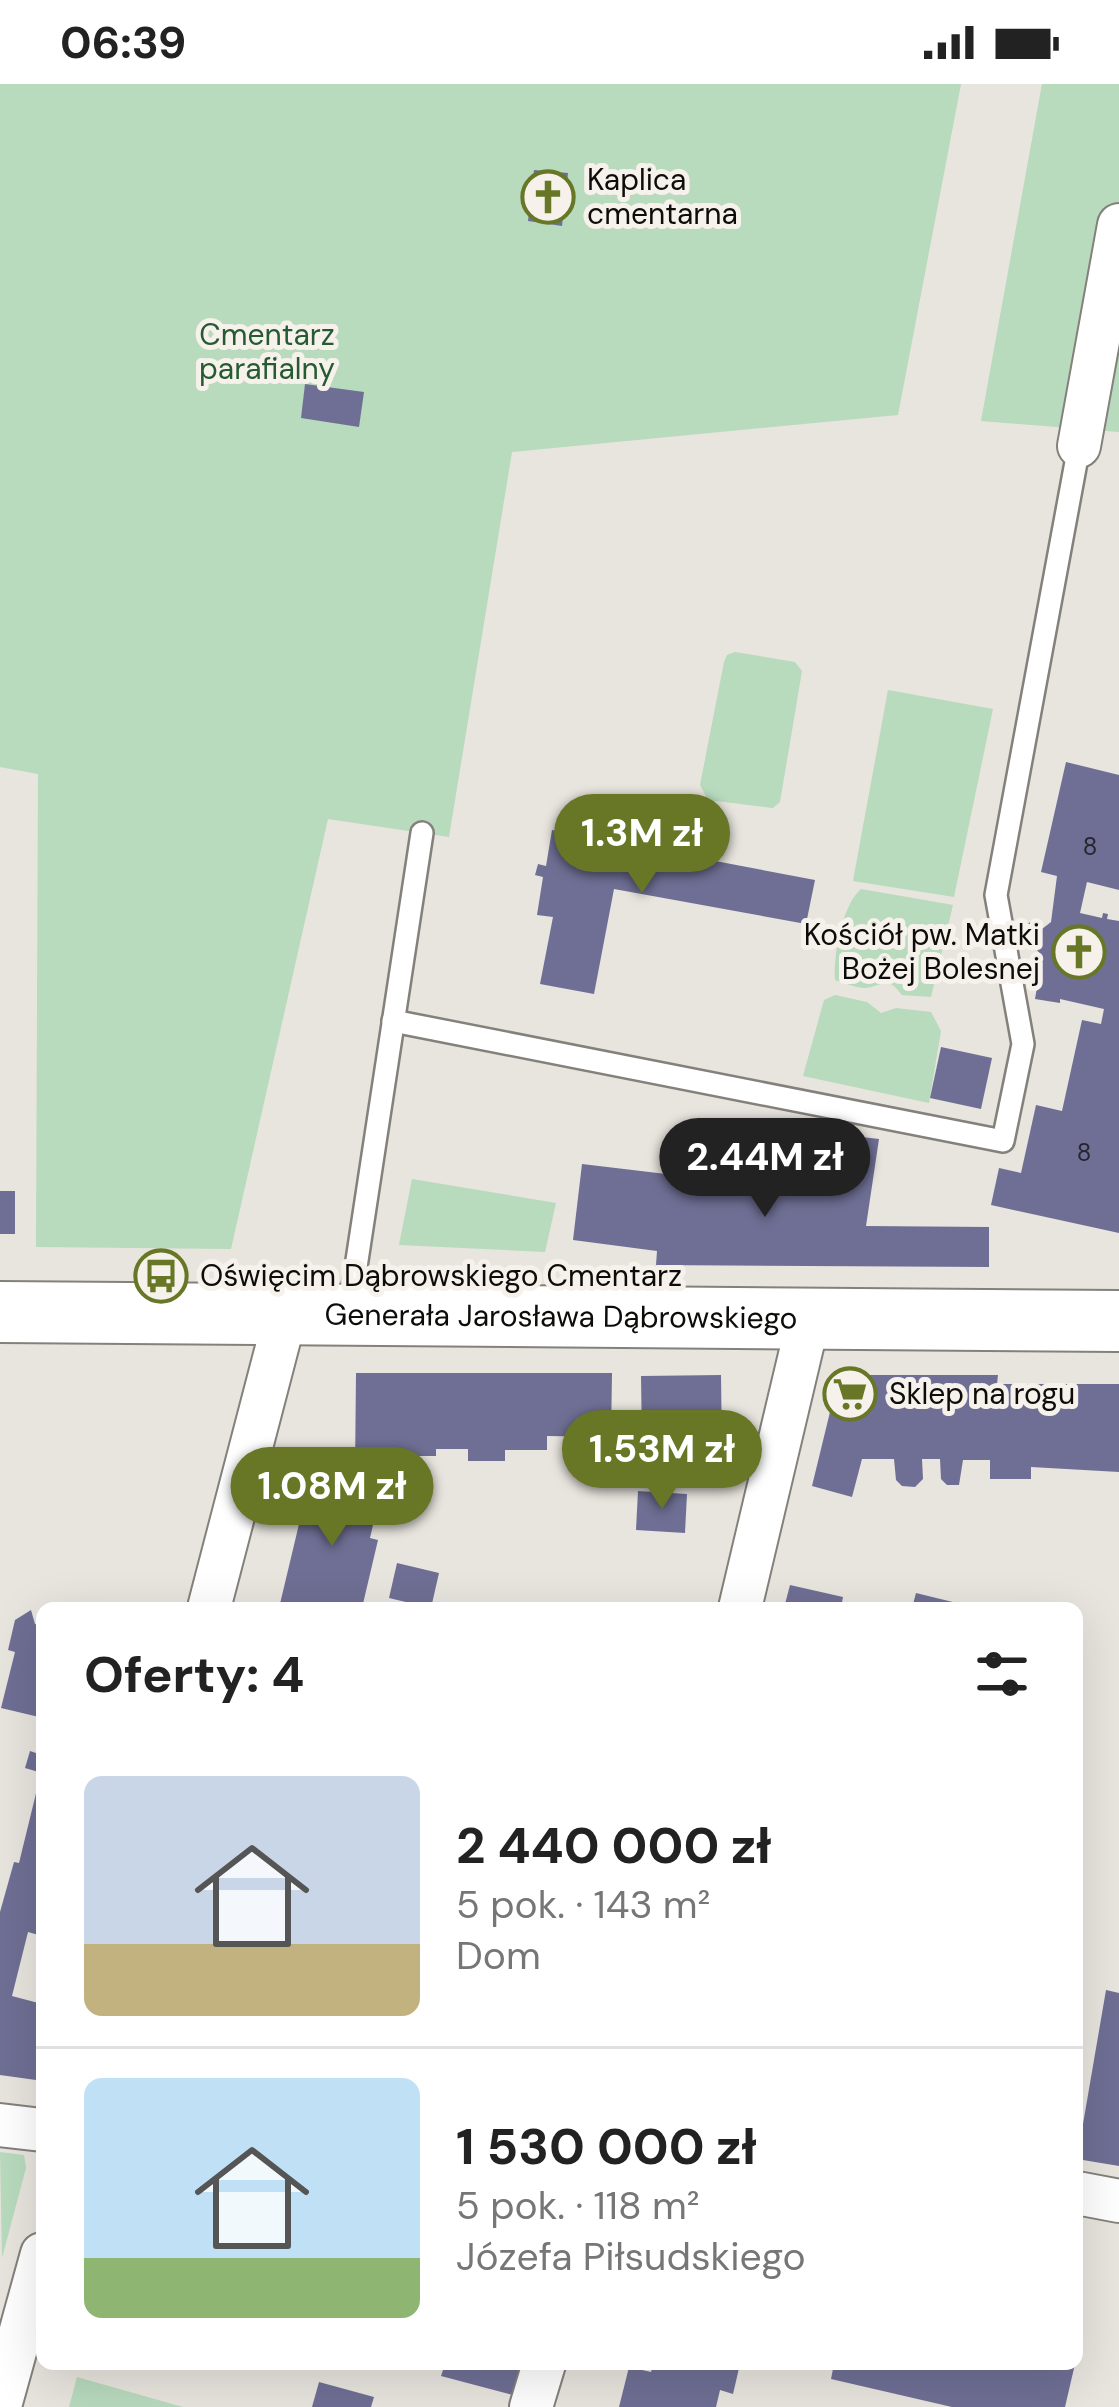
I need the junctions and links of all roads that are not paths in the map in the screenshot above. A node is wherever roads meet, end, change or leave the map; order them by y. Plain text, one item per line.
1 (1119, 225) edge
2 (1079, 446) joint
3 (422, 833) dead end
4 (393, 1021) junction
5 (0, 1312) edge
6 (286, 1313) junction
7 (349, 1314) junction
8 (809, 1317) junction
9 (1119, 1322) edge
10 (211, 1602) edge
11 (741, 1602) edge
12 (0, 2125) edge
13 (36, 2129) edge
14 (1083, 2194) edge
15 (1119, 2201) edge
16 (36, 2276) edge
17 (542, 2370) edge
18 (0, 2406) edge
19 (531, 2407) edge

1 - 2 street
2 - 4 lane
3 - 4 lane
4 - 7 lane
5 - 6 street, Generała Jarosława Dąbrowskiego
6 - 7 street, Generała Jarosława Dąbrowskiego
6 - 10 street
7 - 8 street, Generała Jarosława Dąbrowskiego
8 - 9 street, Generała Jarosława Dąbrowskiego
8 - 11 street
12 - 13 street
14 - 15 street
16 - 18 street
17 - 19 street

